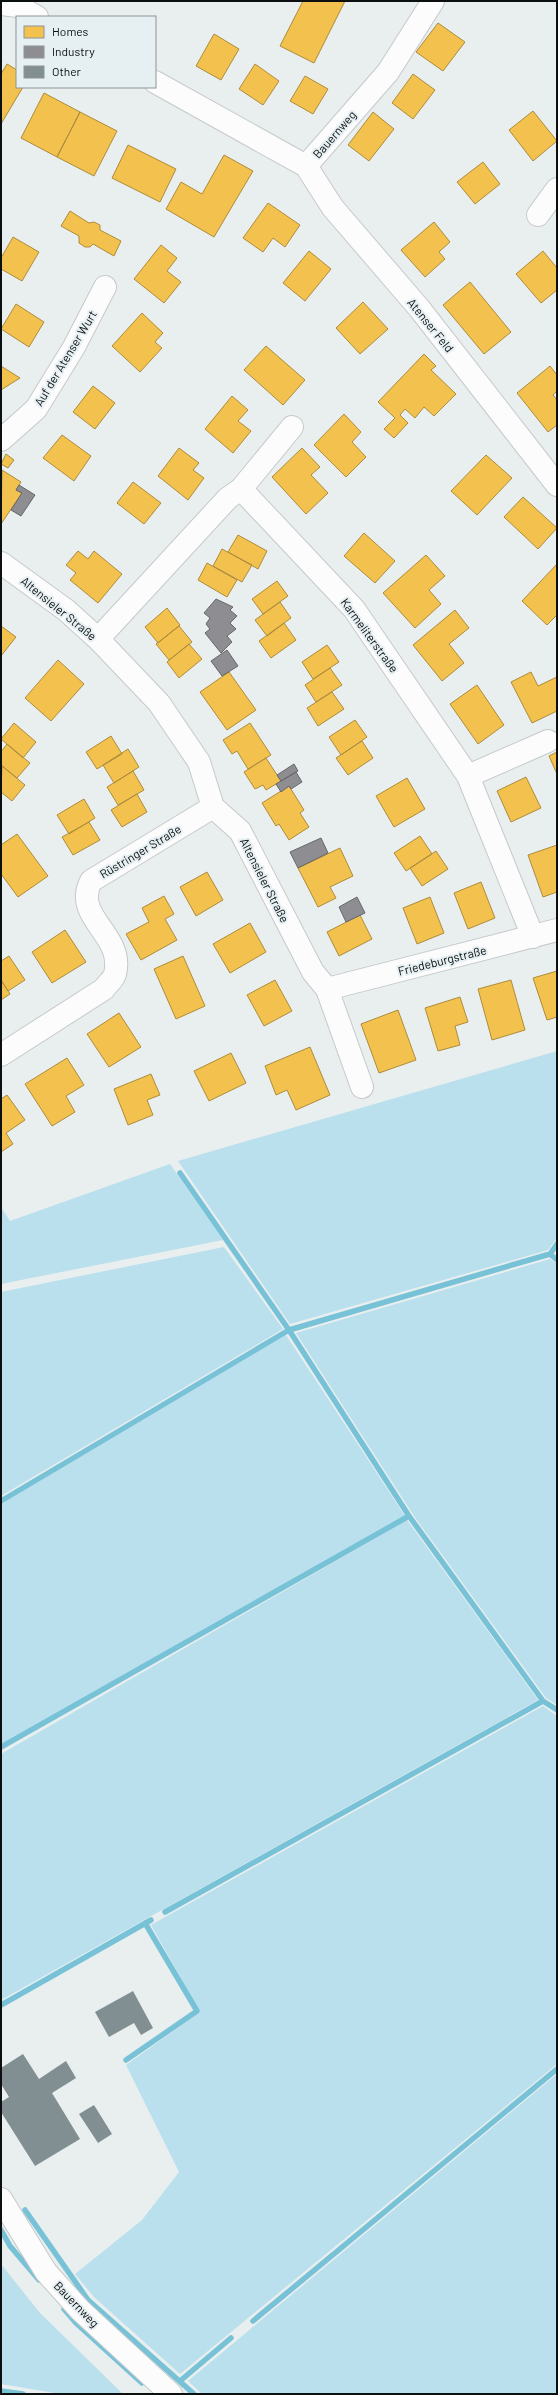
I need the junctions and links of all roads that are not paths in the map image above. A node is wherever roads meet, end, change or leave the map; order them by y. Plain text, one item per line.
1 (433, 1) edge
2 (1, 4) edge
3 (35, 16) edge
4 (156, 83) edge
5 (306, 166) junction
6 (557, 189) edge
7 (538, 215) dead end
8 (105, 287) dead end
9 (292, 427) dead end
10 (1, 440) edge
11 (557, 485) edge
12 (241, 489) junction
13 (1, 563) edge
14 (98, 639) junction
15 (548, 741) dead end
16 (468, 776) junction
17 (213, 807) junction
18 (557, 930) edge
19 (533, 937) junction
20 (327, 989) junction
21 (1, 1055) edge
22 (362, 1087) dead end
23 (1, 2199) edge
24 (171, 2394) edge

1 - 5 street, Bauernweg
2 - 3 street
4 - 5 street, Bauernweg
5 - 11 street, Atenser Feld
6 - 7 street
8 - 10 street, Auf der Atenser Wurt
9 - 12 street
12 - 14 street
12 - 16 street, Karmeliterstraße
13 - 14 street, Altensieler Straße
14 - 17 street, Altensieler Straße
15 - 16 street
16 - 19 street, Karmeliterstraße
17 - 20 street, Altensieler Straße
17 - 21 street, Rüstringer Straße
18 - 19 street, Friedeburgstraße
19 - 20 street, Friedeburgstraße
20 - 22 street, Altensieler Straße
23 - 24 street, Bauernweg

